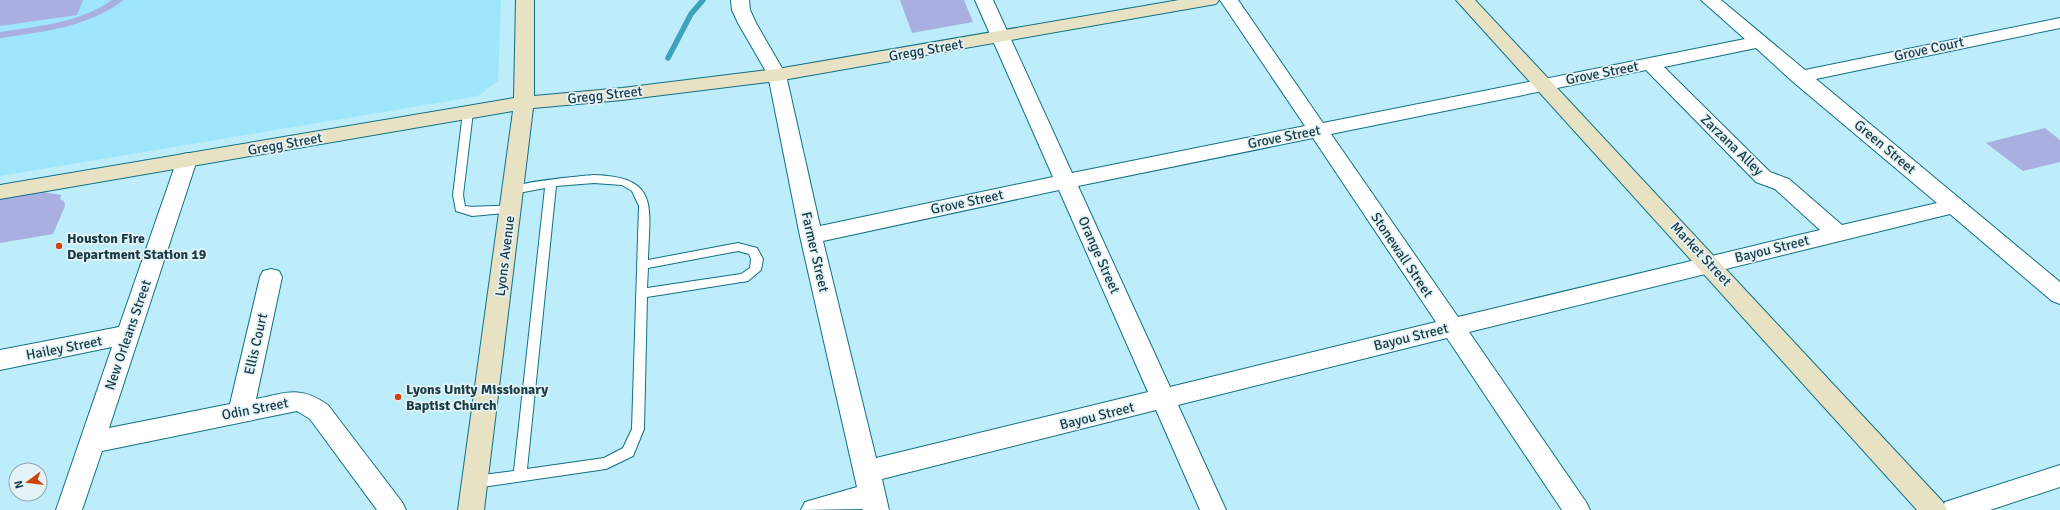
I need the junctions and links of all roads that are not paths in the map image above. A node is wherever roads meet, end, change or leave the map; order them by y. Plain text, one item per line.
1 (526, 0) edge
2 (740, 0) edge
3 (984, 0) edge
4 (1210, 0) edge
5 (1229, 0) edge
6 (1465, 0) edge
7 (1710, 0) edge
8 (2060, 23) edge
9 (1001, 36) junction
10 (1758, 42) junction
11 (1650, 64) junction
12 (777, 75) junction
13 (1799, 77) junction
14 (1545, 84) junction
15 (524, 103) junction
16 (468, 112) junction
17 (1317, 131) junction
18 (187, 160) junction
19 (1066, 181) junction
20 (551, 184) junction
21 (0, 192) edge
22 (512, 199) junction
23 (1954, 206) junction
24 (1837, 233) junction
25 (811, 236) junction
26 (1710, 264) junction
27 (642, 265) junction
28 (271, 277) dead end
29 (642, 293) junction
30 (2060, 295) edge
31 (1452, 327) junction
32 (127, 336) junction
33 (0, 360) edge
34 (1164, 399) junction
35 (241, 411) junction
36 (92, 442) junction
37 (520, 475) junction
38 (2060, 476) edge
39 (475, 482) junction
40 (872, 492) edge
41 (69, 510) edge
42 (392, 510) edge
43 (471, 510) edge
44 (814, 510) edge
45 (1213, 510) edge
46 (1577, 510) edge
47 (1934, 510) edge
48 (1954, 510) edge

1 - 15 street, Lyons Avenue
2 - 12 street, Farmer Street
3 - 9 street, Orange Street
4 - 9 street, Gregg Street
5 - 17 street, Stonewall Street
6 - 14 street, Market Street
7 - 10 street, Green Street
8 - 13 street, Grove Court
9 - 12 street, Gregg Street
9 - 19 street, Orange Street
10 - 11 street, Grove Street
10 - 13 street, Green Street
11 - 14 street, Grove Street
11 - 24 street, Zarzana Alley
12 - 15 street, Gregg Street
12 - 25 street, Farmer Street
13 - 23 street, Green Street
14 - 17 street, Grove Street
14 - 26 street, Market Street
15 - 16 street, Gregg Street
15 - 22 street, Lyons Avenue
16 - 18 street, Gregg Street
16 - 22 lane
17 - 19 street, Grove Street
17 - 31 street, Stonewall Street
18 - 21 street, Gregg Street
18 - 32 street, New Orleans Street
19 - 25 street, Grove Street
19 - 34 street, Orange Street
20 - 22 lane
20 - 27 lane
20 - 37 lane
22 - 39 street, Lyons Avenue
23 - 24 street, Bayou Street
23 - 30 street, Green Street
24 - 26 street, Bayou Street
25 - 40 street, Farmer Street
26 - 31 street, Bayou Street
26 - 47 street, Market Street
27 - 29 lane
27 - 29 lane
28 - 35 street, Ellis Court
29 - 37 lane
31 - 34 street, Bayou Street
31 - 46 street, Stonewall Street
32 - 33 street, Hailey Street
32 - 36 street, New Orleans Street
34 - 40 street, Bayou Street
34 - 45 street, Orange Street
35 - 36 street, Odin Street
35 - 42 street, Odin Street
36 - 41 street, New Orleans Street
37 - 39 lane
38 - 48 street
39 - 43 street, Lyons Avenue
40 - 44 street, Bayou Street

